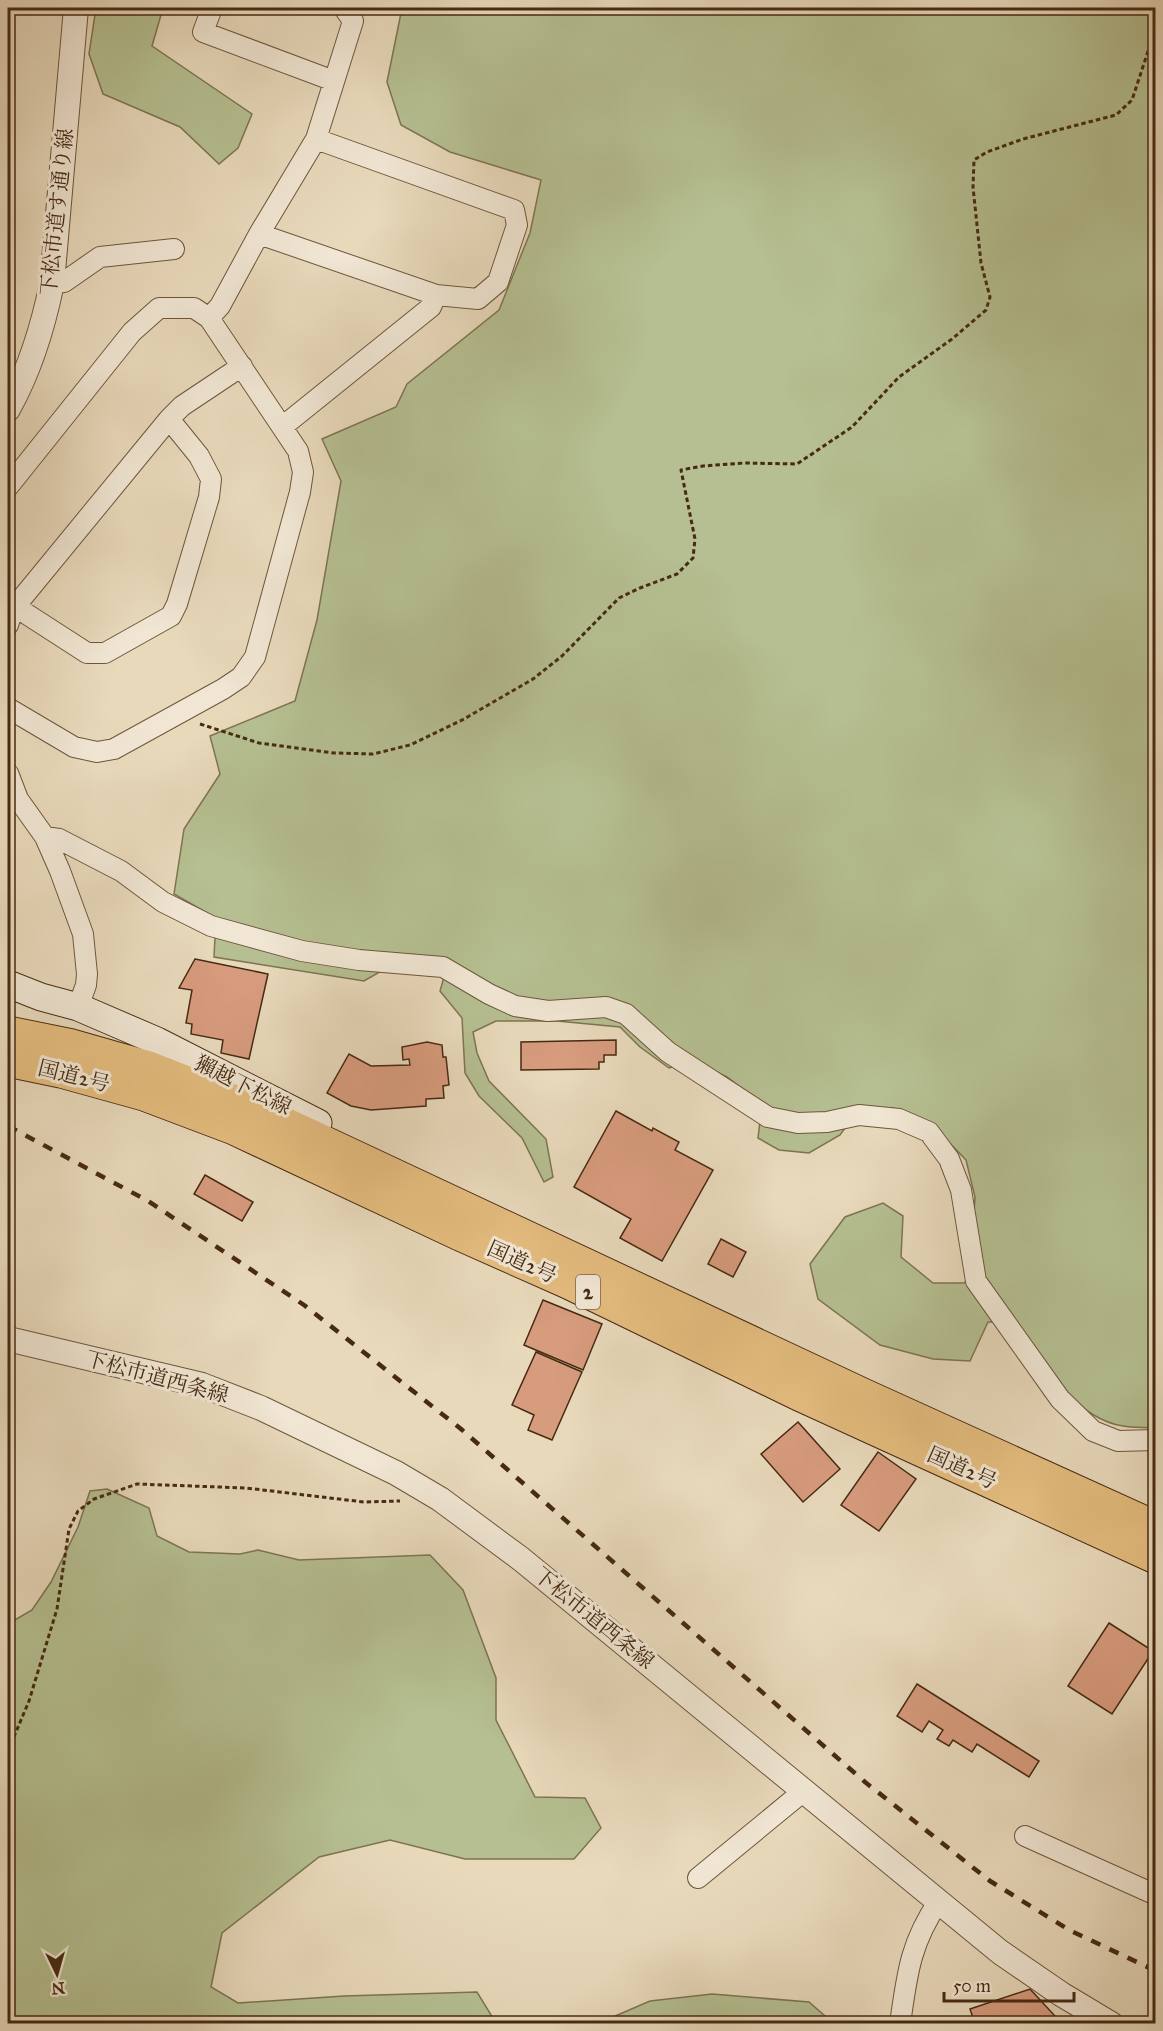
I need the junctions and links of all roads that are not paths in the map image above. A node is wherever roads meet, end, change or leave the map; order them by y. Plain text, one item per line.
1 (76, 8) edge
2 (212, 8) edge
3 (344, 8) edge
4 (334, 81) junction
5 (316, 139) junction
6 (259, 234) junction
7 (174, 249) dead end
8 (52, 283) junction
9 (436, 295) junction
10 (209, 318) junction
11 (242, 366) junction
12 (8, 409) edge
13 (169, 419) junction
14 (282, 427) junction
15 (8, 487) edge
16 (10, 617) edge
17 (8, 708) edge
18 (8, 773) edge
19 (13, 796) edge
20 (45, 837) junction
21 (8, 984) edge
22 (78, 1007) junction
23 (8, 1033) edge
24 (8, 1060) edge
25 (468, 1209) junction
26 (8, 1339) edge
27 (1155, 1440) edge
28 (1155, 1528) edge
29 (1155, 1557) edge
30 (805, 1790) junction
31 (1025, 1836) dead end
32 (698, 1878) dead end
33 (1155, 1895) edge
34 (939, 1901) junction
35 (900, 2024) edge
36 (1111, 2024) edge

1 - 8 street, 下松市道す通り線
2 - 4 street
3 - 4 street
4 - 5 street
5 - 6 street
5 - 9 street
6 - 9 street
6 - 10 street
7 - 8 street
8 - 12 street, 下松市道す通り線
9 - 14 street
10 - 11 street
10 - 15 street
11 - 13 street
11 - 14 street
13 - 16 street
13 - 16 street
14 - 17 street
18 - 19 street
19 - 20 street
20 - 22 street
20 - 27 street
21 - 22 main road, 獺越下松線
22 - 25 main road, 獺越下松線
23 - 25 highway, 国道2号 / 2
24 - 29 highway, 国道2号 / 2
25 - 28 highway, 国道2号 / 2
26 - 30 street, 下松市道西条線
30 - 32 street
30 - 34 street, 下松市道西条線
31 - 33 street
34 - 35 street
34 - 36 street, 下松市道西条線

